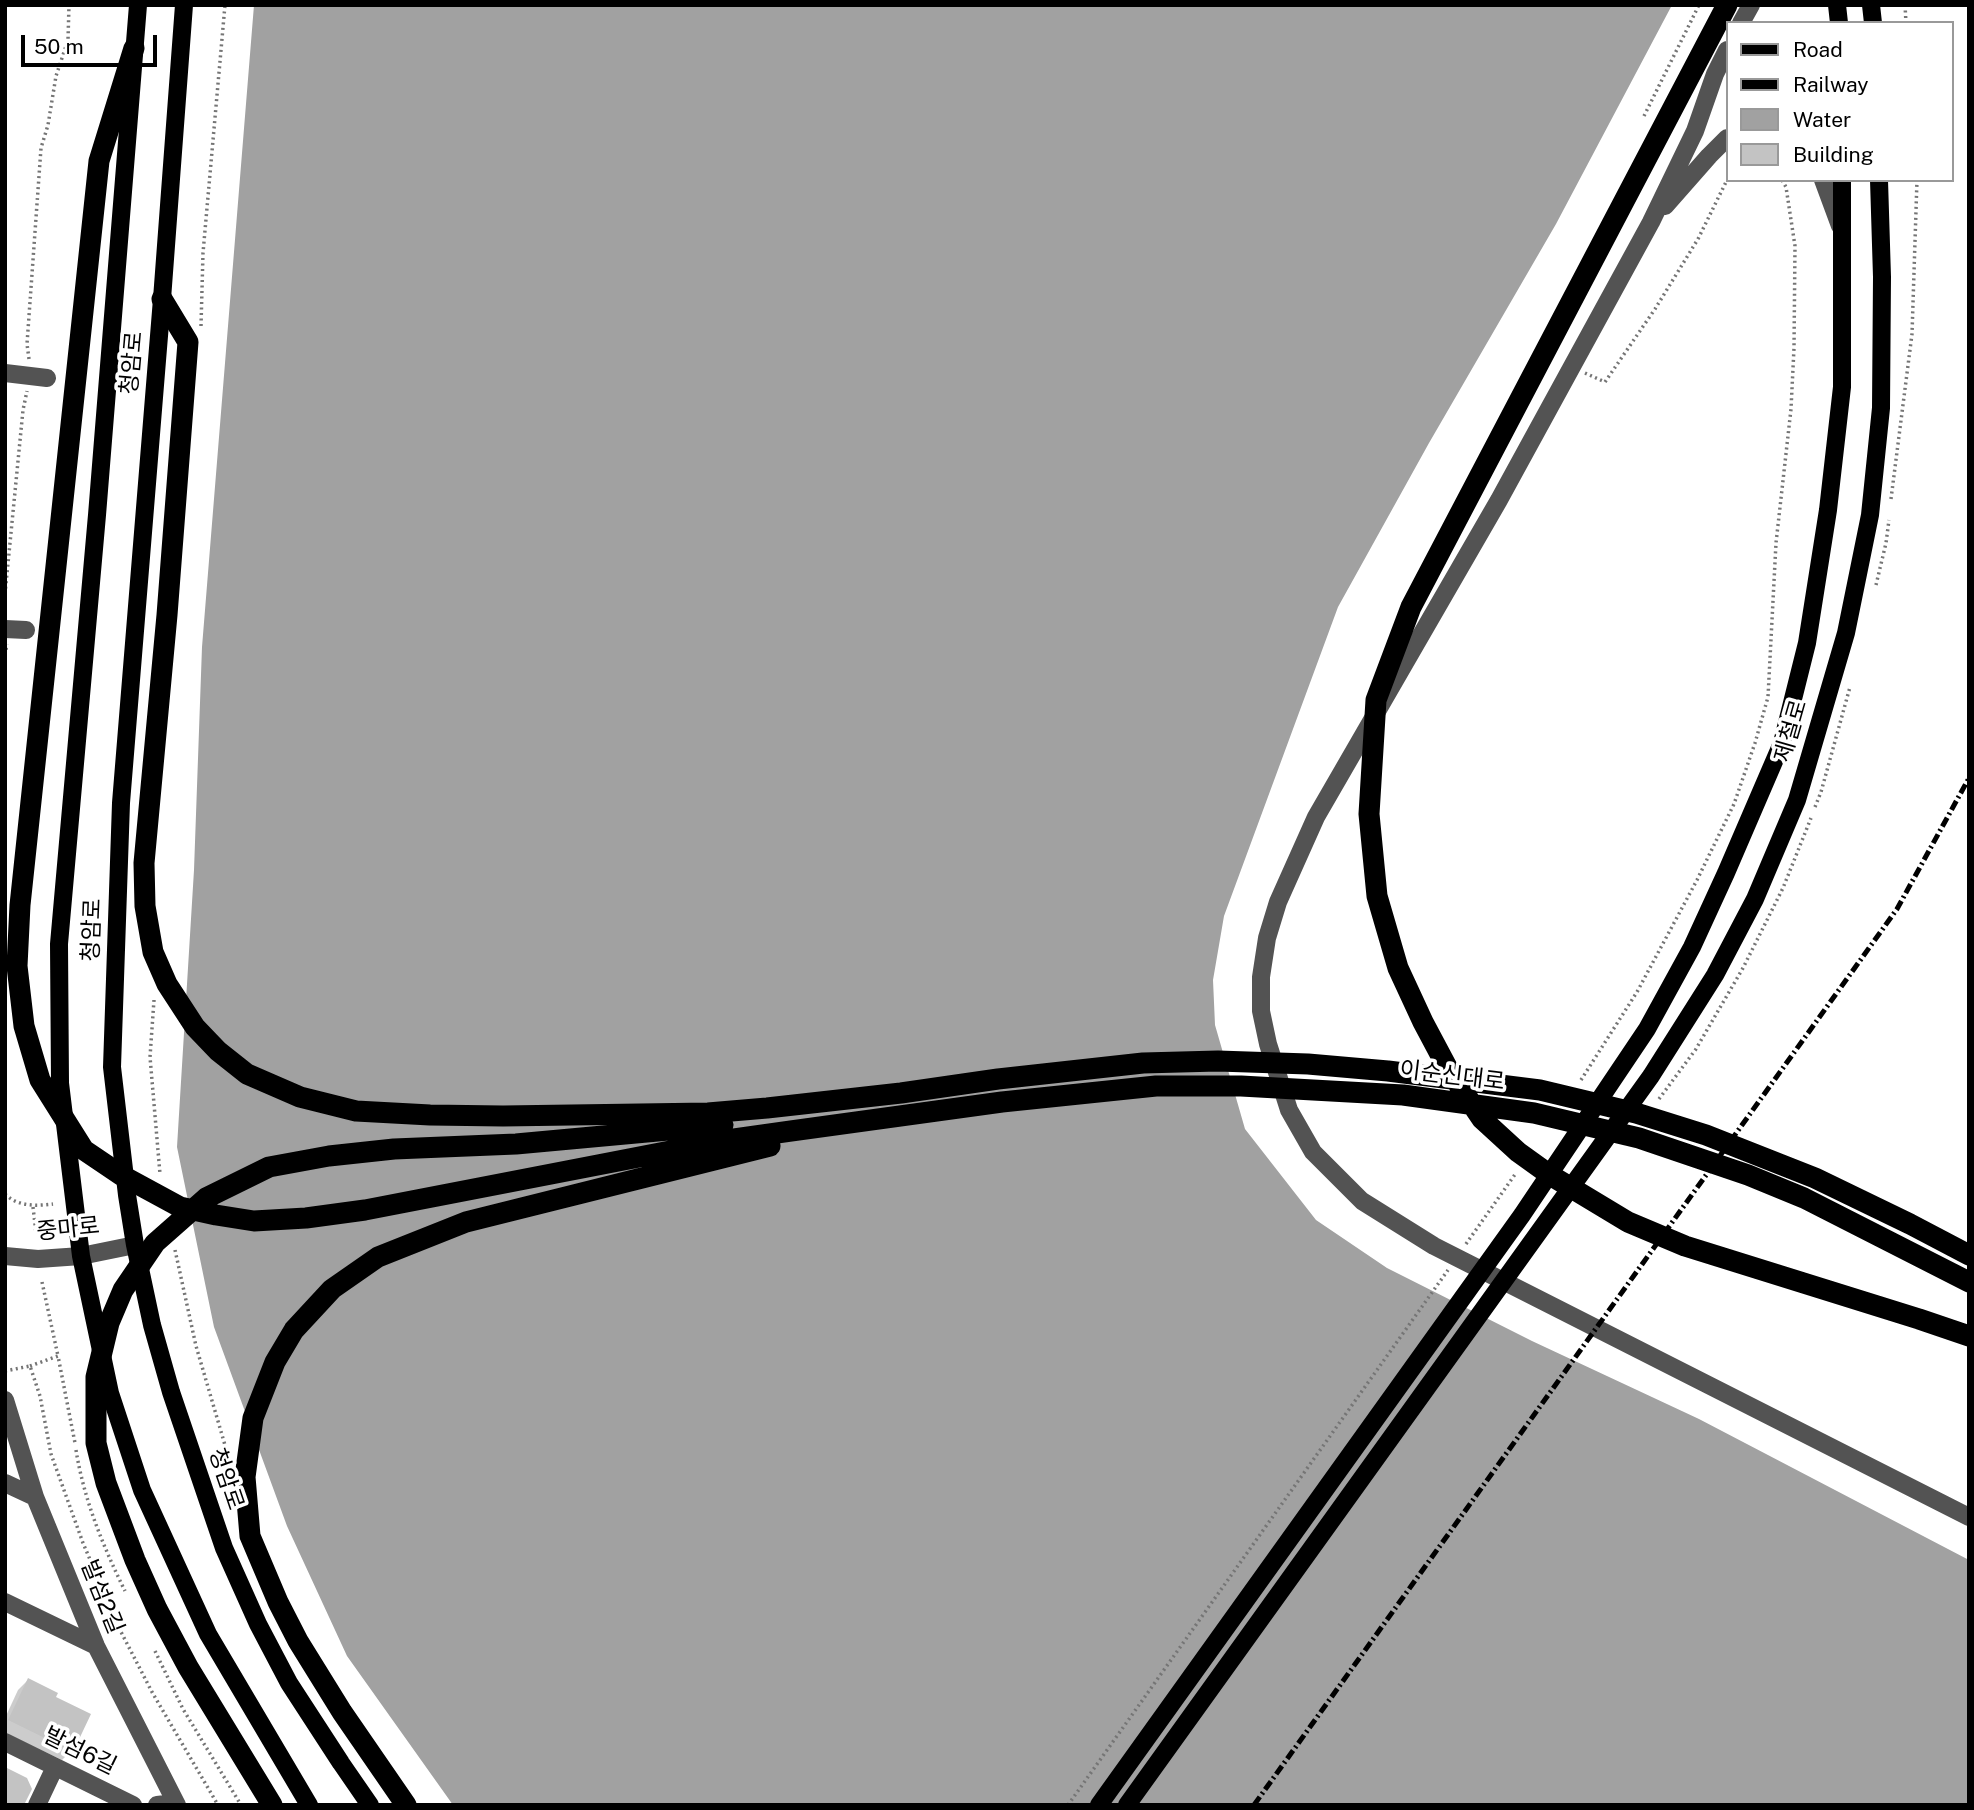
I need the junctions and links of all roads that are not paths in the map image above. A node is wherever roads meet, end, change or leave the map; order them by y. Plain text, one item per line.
1 (138, 5) edge
2 (184, 5) edge
3 (1727, 5) edge
4 (1751, 5) edge
5 (1742, 21) edge
6 (134, 48) junction
7 (1726, 52) edge
8 (1726, 82) edge
9 (1695, 131) junction
10 (1726, 139) edge
11 (1824, 182) edge
12 (1842, 182) edge
13 (1879, 182) edge
14 (1651, 222) junction
15 (1842, 262) junction
16 (162, 299) junction
17 (5, 373) edge
18 (47, 377) dead end
19 (5, 629) edge
20 (26, 630) dead end
21 (901, 1093) junction
22 (898, 1117) junction
23 (135, 1245) junction
24 (1969, 1255) edge
25 (5, 1256) edge
26 (81, 1256) junction
27 (1969, 1282) edge
28 (1969, 1336) edge
29 (5, 1400) edge
30 (5, 1483) edge
31 (35, 1497) junction
32 (1969, 1517) edge
33 (5, 1602) edge
34 (96, 1646) junction
35 (5, 1742) edge
36 (55, 1767) junction
37 (175, 1804) edge
38 (37, 1805) edge
39 (133, 1805) edge
40 (157, 1805) edge
41 (272, 1805) edge
42 (309, 1805) edge
43 (370, 1805) edge
44 (406, 1805) edge
45 (1099, 1805) edge
46 (1127, 1805) edge

1 - 6 main road, 청암로
2 - 16 main road, 청암로
3 - 28 highway
4 - 5 street
6 - 22 highway
6 - 26 main road, 청암로
7 - 9 street
8 - 9 street
9 - 14 street
10 - 14 street
11 - 15 street
12 - 15 main road, 제철로
13 - 46 main road, 제철로
14 - 32 street
15 - 45 main road, 제철로
16 - 21 highway
16 - 23 main road, 청암로
17 - 18 street
19 - 20 street
21 - 24 highway, 이순신대로
21 - 41 highway
22 - 27 highway, 이순신대로
22 - 44 highway
23 - 26 street, 중마로
23 - 43 main road, 청암로
25 - 26 street, 중마로
26 - 42 main road, 청암로
29 - 31 street, 발섬2길
30 - 31 street
31 - 34 street, 발섬2길
33 - 34 street
34 - 37 street, 발섬2길
35 - 36 street, 발섬6길
36 - 38 street
36 - 39 street, 발섬6길
37 - 40 street

